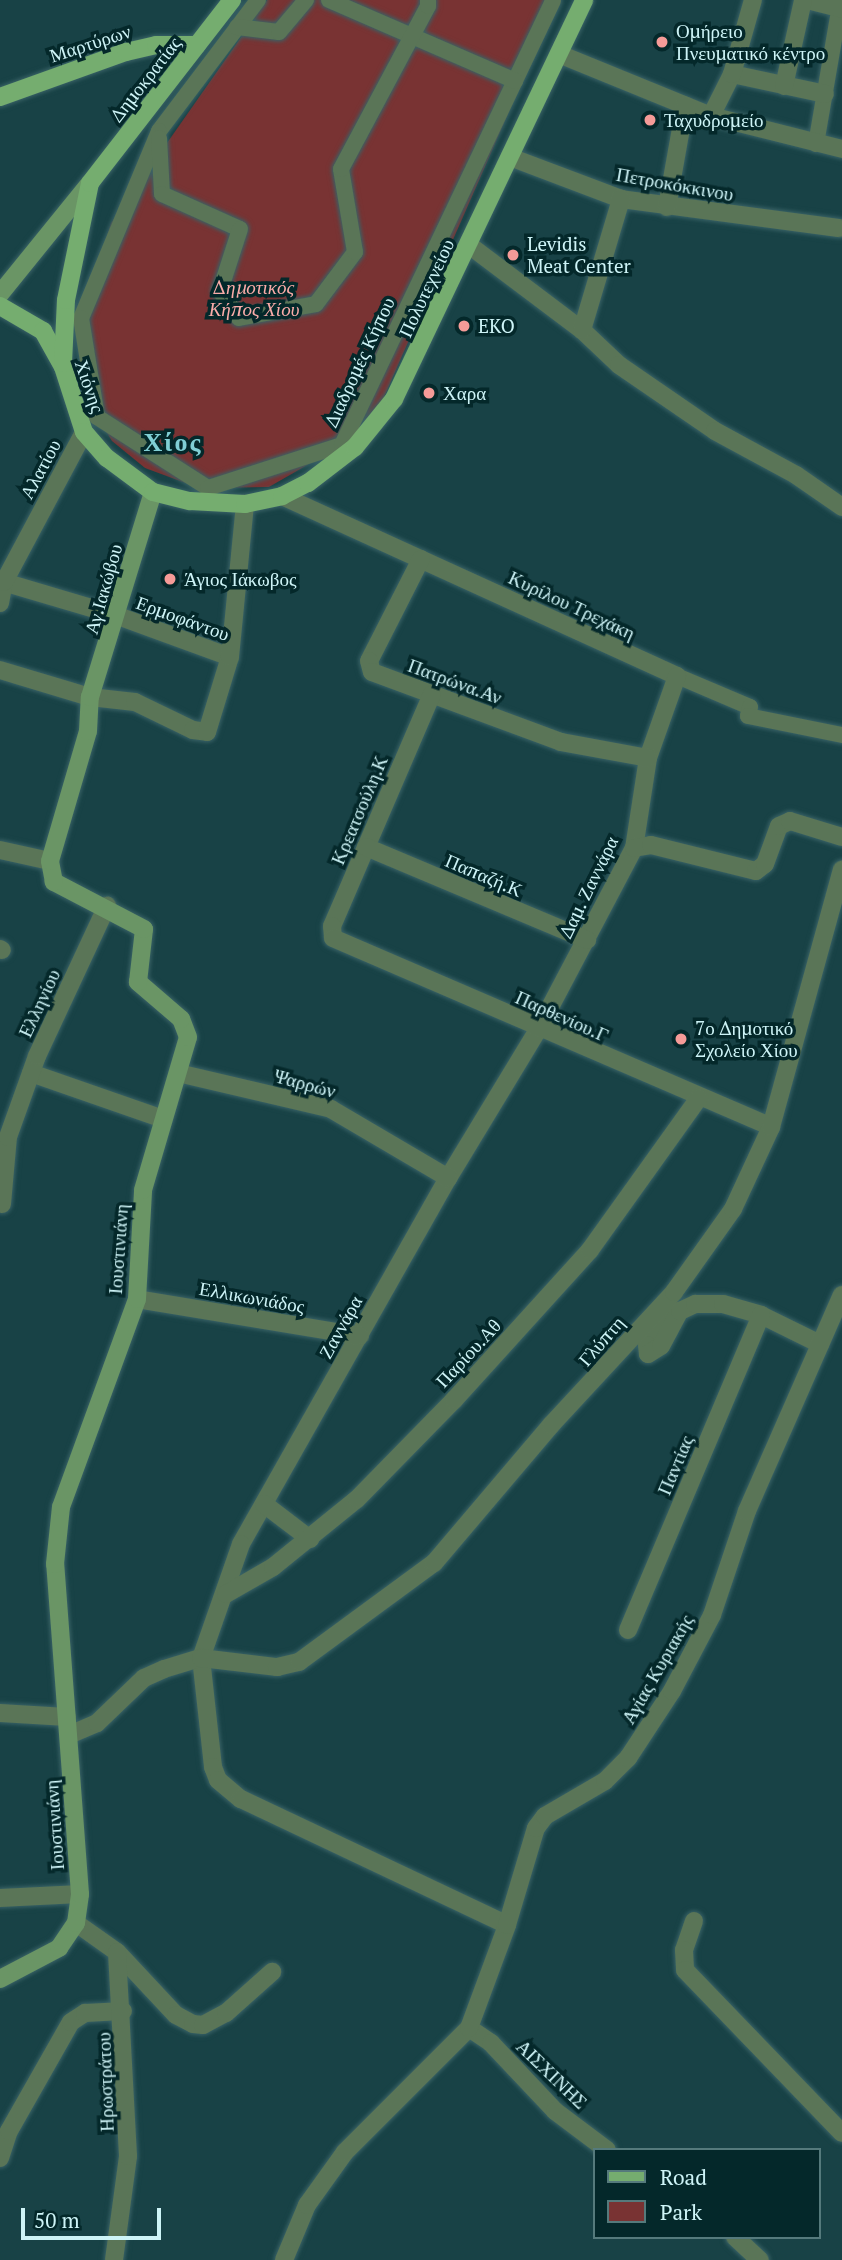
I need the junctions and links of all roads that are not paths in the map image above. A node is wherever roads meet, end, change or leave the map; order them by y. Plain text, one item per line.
1 (232, 0) edge
2 (258, 0) edge
3 (306, 0) edge
4 (329, 0) edge
5 (428, 0) edge
6 (554, 0) edge
7 (584, 0) edge
8 (753, 0) edge
9 (805, 0) edge
10 (841, 6) edge
11 (237, 27) junction
12 (412, 36) junction
13 (197, 46) junction
14 (559, 54) junction
15 (732, 74) junction
16 (515, 81) junction
17 (784, 86) junction
18 (825, 94) junction
19 (0, 97) edge
20 (685, 106) junction
21 (711, 116) junction
22 (159, 131) junction
23 (816, 144) junction
24 (842, 149) edge
25 (510, 157) junction
26 (90, 183) junction
27 (621, 199) junction
28 (667, 207) junction
29 (841, 230) edge
30 (469, 245) junction
31 (2, 307) edge
32 (582, 330) junction
33 (63, 367) junction
34 (84, 432) junction
35 (153, 492) junction
36 (282, 496) junction
37 (219, 504) joint
38 (245, 504) junction
39 (842, 508) edge
40 (421, 559) junction
41 (2, 582) edge
42 (0, 603) edge
43 (118, 616) junction
44 (230, 657) junction
45 (0, 670) edge
46 (677, 676) junction
47 (432, 694) junction
48 (90, 697) junction
49 (842, 735) edge
50 (648, 758) junction
51 (842, 837) edge
52 (366, 846) junction
53 (634, 848) junction
54 (0, 850) edge
55 (50, 861) junction
56 (842, 870) edge
57 (839, 896) edge
58 (107, 906) junction
59 (587, 940) junction
60 (337, 943) joint
61 (540, 1028) junction
62 (31, 1073) junction
63 (178, 1073) junction
64 (699, 1098) junction
65 (163, 1119) junction
66 (771, 1127) junction
67 (448, 1178) junction
68 (2, 1203) edge
69 (674, 1292) junction
70 (842, 1295) edge
71 (137, 1299) junction
72 (761, 1315) junction
73 (360, 1336) junction
74 (820, 1344) junction
75 (264, 1504) junction
76 (310, 1539) junction
77 (226, 1594) junction
78 (628, 1630) dead end
79 (201, 1658) junction
80 (0, 1713) edge
81 (68, 1726) junction
82 (80, 1894) junction
83 (0, 1898) edge
84 (694, 1921) dead end
85 (76, 1923) junction
86 (507, 1925) junction
87 (117, 1952) junction
88 (272, 1972) dead end
89 (0, 1979) edge
90 (123, 2011) junction
91 (469, 2028) junction
92 (842, 2133) edge
93 (604, 2148) edge
94 (0, 2158) edge
95 (737, 2239) edge
96 (114, 2260) edge
97 (284, 2260) edge
98 (760, 2260) edge

1 - 13 main road, Δημοκρατίας
2 - 11 street, Διαδρομές Κήπου
3 - 11 street
4 - 12 street
5 - 12 street
6 - 16 street, Διαδρομές Κήπου
7 - 14 main road, Πολυτεχνείου
8 - 15 street
9 - 10 street
9 - 17 street
10 - 18 street
11 - 22 street, Διαδρομές Κήπου
12 - 16 street
12 - 22 street
13 - 19 main road, Μαρτύρων
13 - 26 main road, Δημοκρατίας
14 - 20 street
14 - 25 main road, Πολυτεχνείου
15 - 17 street
15 - 21 street
16 - 22 street, Διαδρομές Κήπου
17 - 18 street
18 - 23 street
20 - 21 street
20 - 28 street
21 - 23 street
23 - 24 street
25 - 27 street, Πετροκόκκινου
25 - 30 main road, Πολυτεχνείου
26 - 31 main road, Δημοκρατίας
26 - 33 main road, Δημοκρατίας
27 - 28 street, Πετροκόκκινου
27 - 32 street
28 - 29 street, Πετροκόκκινου
30 - 32 street
30 - 36 main road, Πολυτεχνείου
31 - 33 main road, Χιόνης
32 - 39 street
33 - 34 main road, Χιόνης
34 - 35 main road, Χιόνης
34 - 41 street, Αλατίου
35 - 37 main road, Χιόνης
35 - 43 main road, Αγ.Ιακώβου
36 - 38 main road, Πολυτεχνείου
36 - 40 street, Κυρίλου Τρεχάκη
37 - 38 main road, Πολυτεχνείου
38 - 44 street
40 - 46 street, Κυρίλου Τρεχάκη
40 - 47 street, Πατρώνα.Αν
41 - 42 street, Αλατίου
41 - 43 street, Ερμοφάντου
43 - 44 street, Ερμοφάντου
43 - 48 main road, Αγ.Ιακώβου
44 - 48 street
45 - 48 street
46 - 49 street, Κυρίλου Τρεχάκη
46 - 50 street, Δαμ. Ζαννάρα
47 - 50 street, Πατρώνα.Αν
47 - 52 street, Κρεατσούλη.Κ
48 - 55 main road
50 - 53 street, Δαμ. Ζαννάρα
51 - 53 street
52 - 59 street, Παπαζή.Κ
52 - 60 street, Κρεατσούλη.Κ
53 - 59 street, Δαμ. Ζαννάρα
54 - 55 street
55 - 58 main road, Ιουστινιάνη
56 - 57 street, Γλύπτη
57 - 66 street, Γλύπτη
58 - 62 street, Ελληνίου
58 - 63 main road, Ιουστινιάνη
59 - 61 street, Δαμ. Ζαννάρα
60 - 61 street, Παρθενίου.Γ
61 - 64 street, Παρθενίου.Γ
61 - 67 street, Ζαννάρα
62 - 65 street
62 - 68 street, Ελληνίου
63 - 65 main road, Ιουστινιάνη
63 - 67 street, Ψαρρών
64 - 66 street, Παρθενίου.Γ
64 - 76 street, Παρίου.Αθ
65 - 71 main road, Ιουστινιάνη
66 - 69 street, Γλύπτη
67 - 73 street, Ζαννάρα
69 - 72 street
69 - 79 street, Γλύπτη
70 - 74 street, Αγίας Κυριακής
71 - 73 street, Ελλικωνιάδος
71 - 81 main road, Ιουστινιάνη
72 - 74 street
72 - 78 street, Παντίας
73 - 75 street, Ζαννάρα
74 - 86 street, Αγίας Κυριακής
75 - 76 street
75 - 77 street, Ζαννάρα
76 - 77 street, Παρίου.Αθ
77 - 79 street, Ζαννάρα
79 - 81 street
79 - 86 street
80 - 81 street
81 - 82 main road, Ιουστινιάνη
82 - 83 street
82 - 85 main road, Ιουστινιάνη
84 - 92 street
85 - 87 street
85 - 89 main road
86 - 91 street, Αγίας Κυριακής
87 - 88 street
87 - 90 street, Ηρωστράτου
90 - 94 street
90 - 96 street, Ηρωστράτου
91 - 93 street, ΑΙΣΧΙΝΗΣ
91 - 97 street
95 - 98 street

